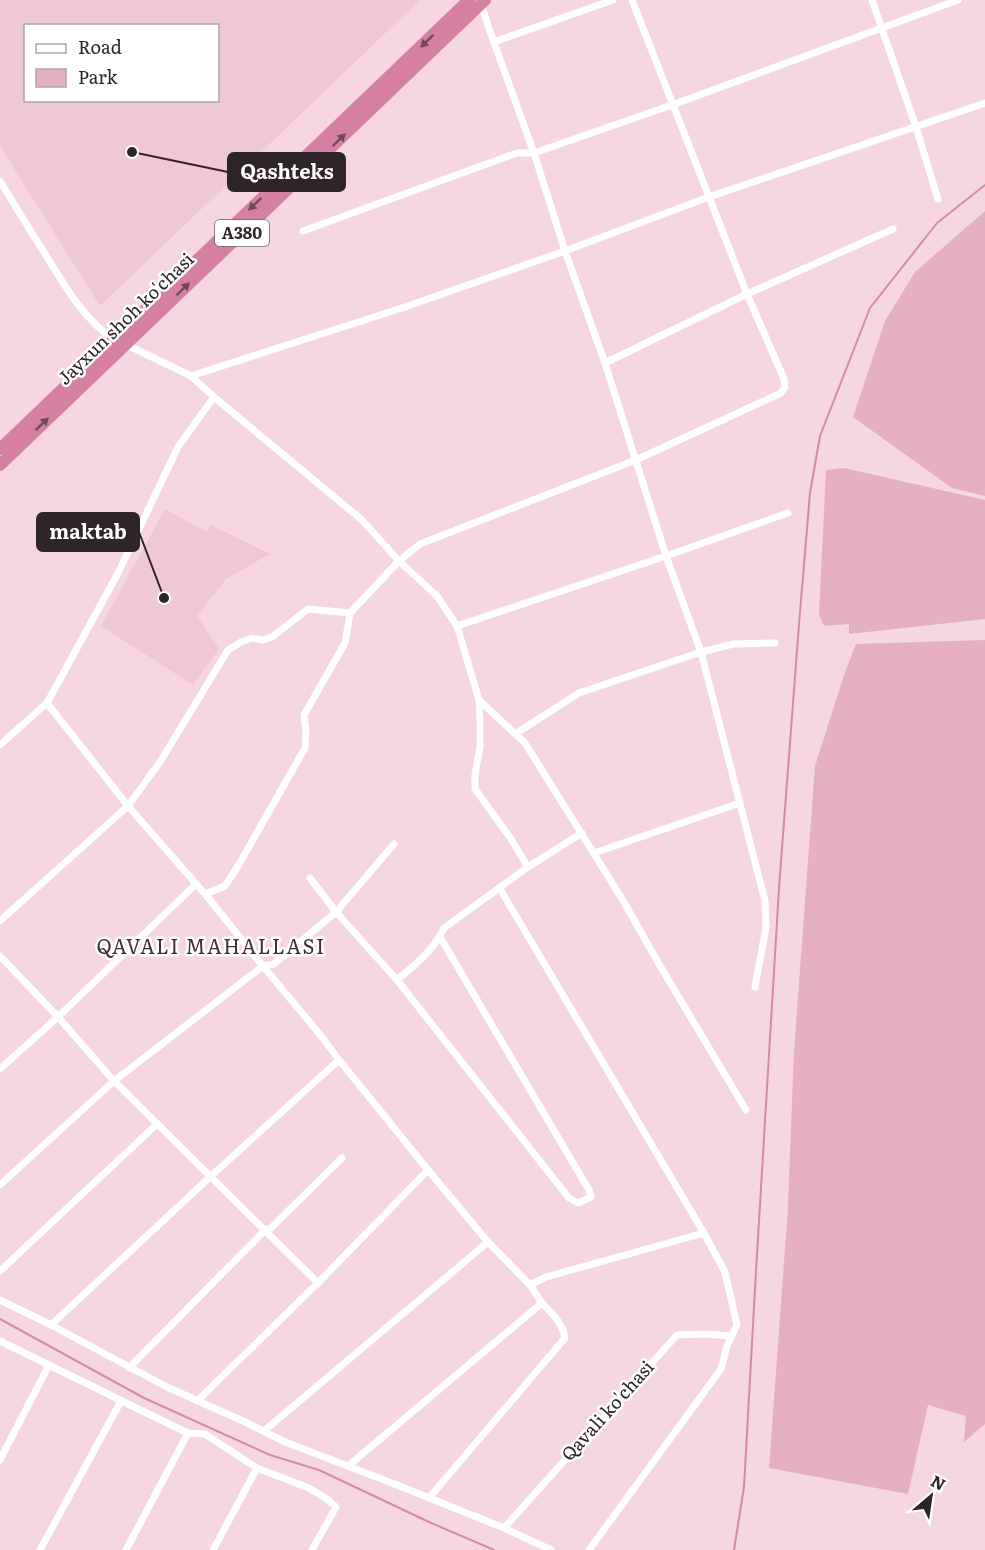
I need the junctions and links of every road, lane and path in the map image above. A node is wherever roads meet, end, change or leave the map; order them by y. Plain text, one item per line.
1 (613, 0) edge
2 (632, 0) edge
3 (872, 0) edge
4 (958, 0) edge
5 (478, 1) edge
6 (882, 28) junction
7 (494, 42) junction
8 (985, 104) edge
9 (672, 105) junction
10 (916, 127) junction
11 (534, 153) junction
12 (0, 181) edge
13 (709, 197) junction
14 (938, 199) dead end
15 (893, 229) dead end
16 (303, 231) dead end
17 (565, 251) junction
18 (747, 294) junction
19 (120, 342) junction
20 (605, 363) junction
21 (192, 376) junction
22 (214, 397) junction
23 (0, 449) edge
24 (636, 460) junction
25 (0, 465) edge
26 (788, 513) dead end
27 (666, 556) junction
28 (399, 561) junction
29 (350, 613) junction
30 (457, 626) junction
31 (775, 643) dead end
32 (701, 652) junction
33 (479, 700) junction
34 (47, 703) junction
35 (515, 734) junction
36 (0, 745) edge
37 (740, 803) junction
38 (128, 806) junction
39 (582, 833) junction
40 (394, 844) dead end
41 (594, 853) junction
42 (528, 867) junction
43 (310, 878) dead end
44 (196, 884) junction
45 (500, 889) junction
46 (205, 894) junction
47 (336, 912) junction
48 (0, 921) edge
49 (440, 937) junction
50 (0, 956) edge
51 (263, 966) junction
52 (397, 980) junction
53 (755, 987) dead end
54 (57, 1017) junction
55 (339, 1060) junction
56 (0, 1069) edge
57 (114, 1081) junction
58 (746, 1110) dead end
59 (157, 1124) junction
60 (342, 1158) dead end
61 (428, 1170) junction
62 (210, 1177) junction
63 (0, 1185) edge
64 (265, 1230) junction
65 (704, 1233) junction
66 (488, 1242) junction
67 (0, 1271) edge
68 (318, 1284) junction
69 (530, 1285) junction
70 (0, 1300) edge
71 (542, 1303) junction
72 (51, 1325) junction
73 (731, 1336) junction
74 (0, 1341) edge
75 (49, 1365) junction
76 (129, 1368) junction
77 (121, 1401) junction
78 (196, 1401) junction
79 (264, 1431) junction
80 (188, 1433) junction
81 (0, 1460) edge
82 (348, 1466) junction
83 (257, 1468) junction
84 (429, 1498) junction
85 (504, 1528) junction
86 (40, 1550) edge
87 (126, 1550) edge
88 (213, 1550) edge
89 (312, 1550) edge
90 (551, 1550) edge
91 (589, 1550) edge

1 - 7 street
2 - 9 street
3 - 6 street
4 - 6 street
5 - 7 street
5 - 19 highway, Jayxun shoh ko'chasi / A380
6 - 9 street
6 - 10 street
7 - 11 street
8 - 10 street
9 - 11 street
9 - 13 street
10 - 13 street
10 - 14 street
11 - 16 street
11 - 17 street
12 - 19 street
13 - 17 street
13 - 18 street
15 - 18 street
17 - 20 street
17 - 21 street
18 - 20 street
18 - 24 street
19 - 21 street
19 - 23 highway, Jayxun shoh ko'chasi / A380
25 -> 19 highway, Jayxun shoh ko'chasi / A380
20 - 24 street
21 - 22 street
22 - 28 street
22 - 34 street
24 - 27 street
24 - 28 street
26 - 27 street
27 - 30 street
27 - 32 street
28 - 29 street
28 - 30 street
29 - 38 street
29 - 46 street
30 - 33 street
31 - 32 street
32 - 35 street
32 - 37 street
33 - 35 street
33 - 42 street
34 - 36 street
34 - 38 street
35 - 39 street
37 - 41 street
37 - 53 street
38 - 44 street
38 - 48 street
39 - 41 street
39 - 42 street
40 - 47 street
41 - 58 street
42 - 45 street
43 - 47 street
44 - 46 street
44 - 54 street
45 - 49 street
45 - 65 street
46 - 51 street
47 - 51 street
47 - 52 street
49 - 52 street
49 - 52 street
50 - 54 street
51 - 55 street
51 - 57 street
54 - 56 street
54 - 57 street
55 - 61 street
55 - 62 street
57 - 59 street
57 - 63 street
59 - 62 street
59 - 67 street
60 - 64 street
61 - 66 street
61 - 68 street
62 - 64 street
62 - 72 street
64 - 68 street
64 - 76 street
65 - 69 street
65 - 73 street
66 - 69 street
66 - 79 street
68 - 78 street
69 - 71 street
70 - 72 street
71 - 82 street
71 - 84 street
72 - 76 street
73 - 85 street, Qavali ko'chasi
73 - 91 street
74 - 75 street
75 - 77 street
75 - 81 street
76 - 78 street
77 - 80 street
77 - 86 street
78 - 79 street
79 - 82 street
80 - 83 street
80 - 87 street
82 - 84 street
83 - 88 street
83 - 89 street
84 - 85 street
85 - 90 street

